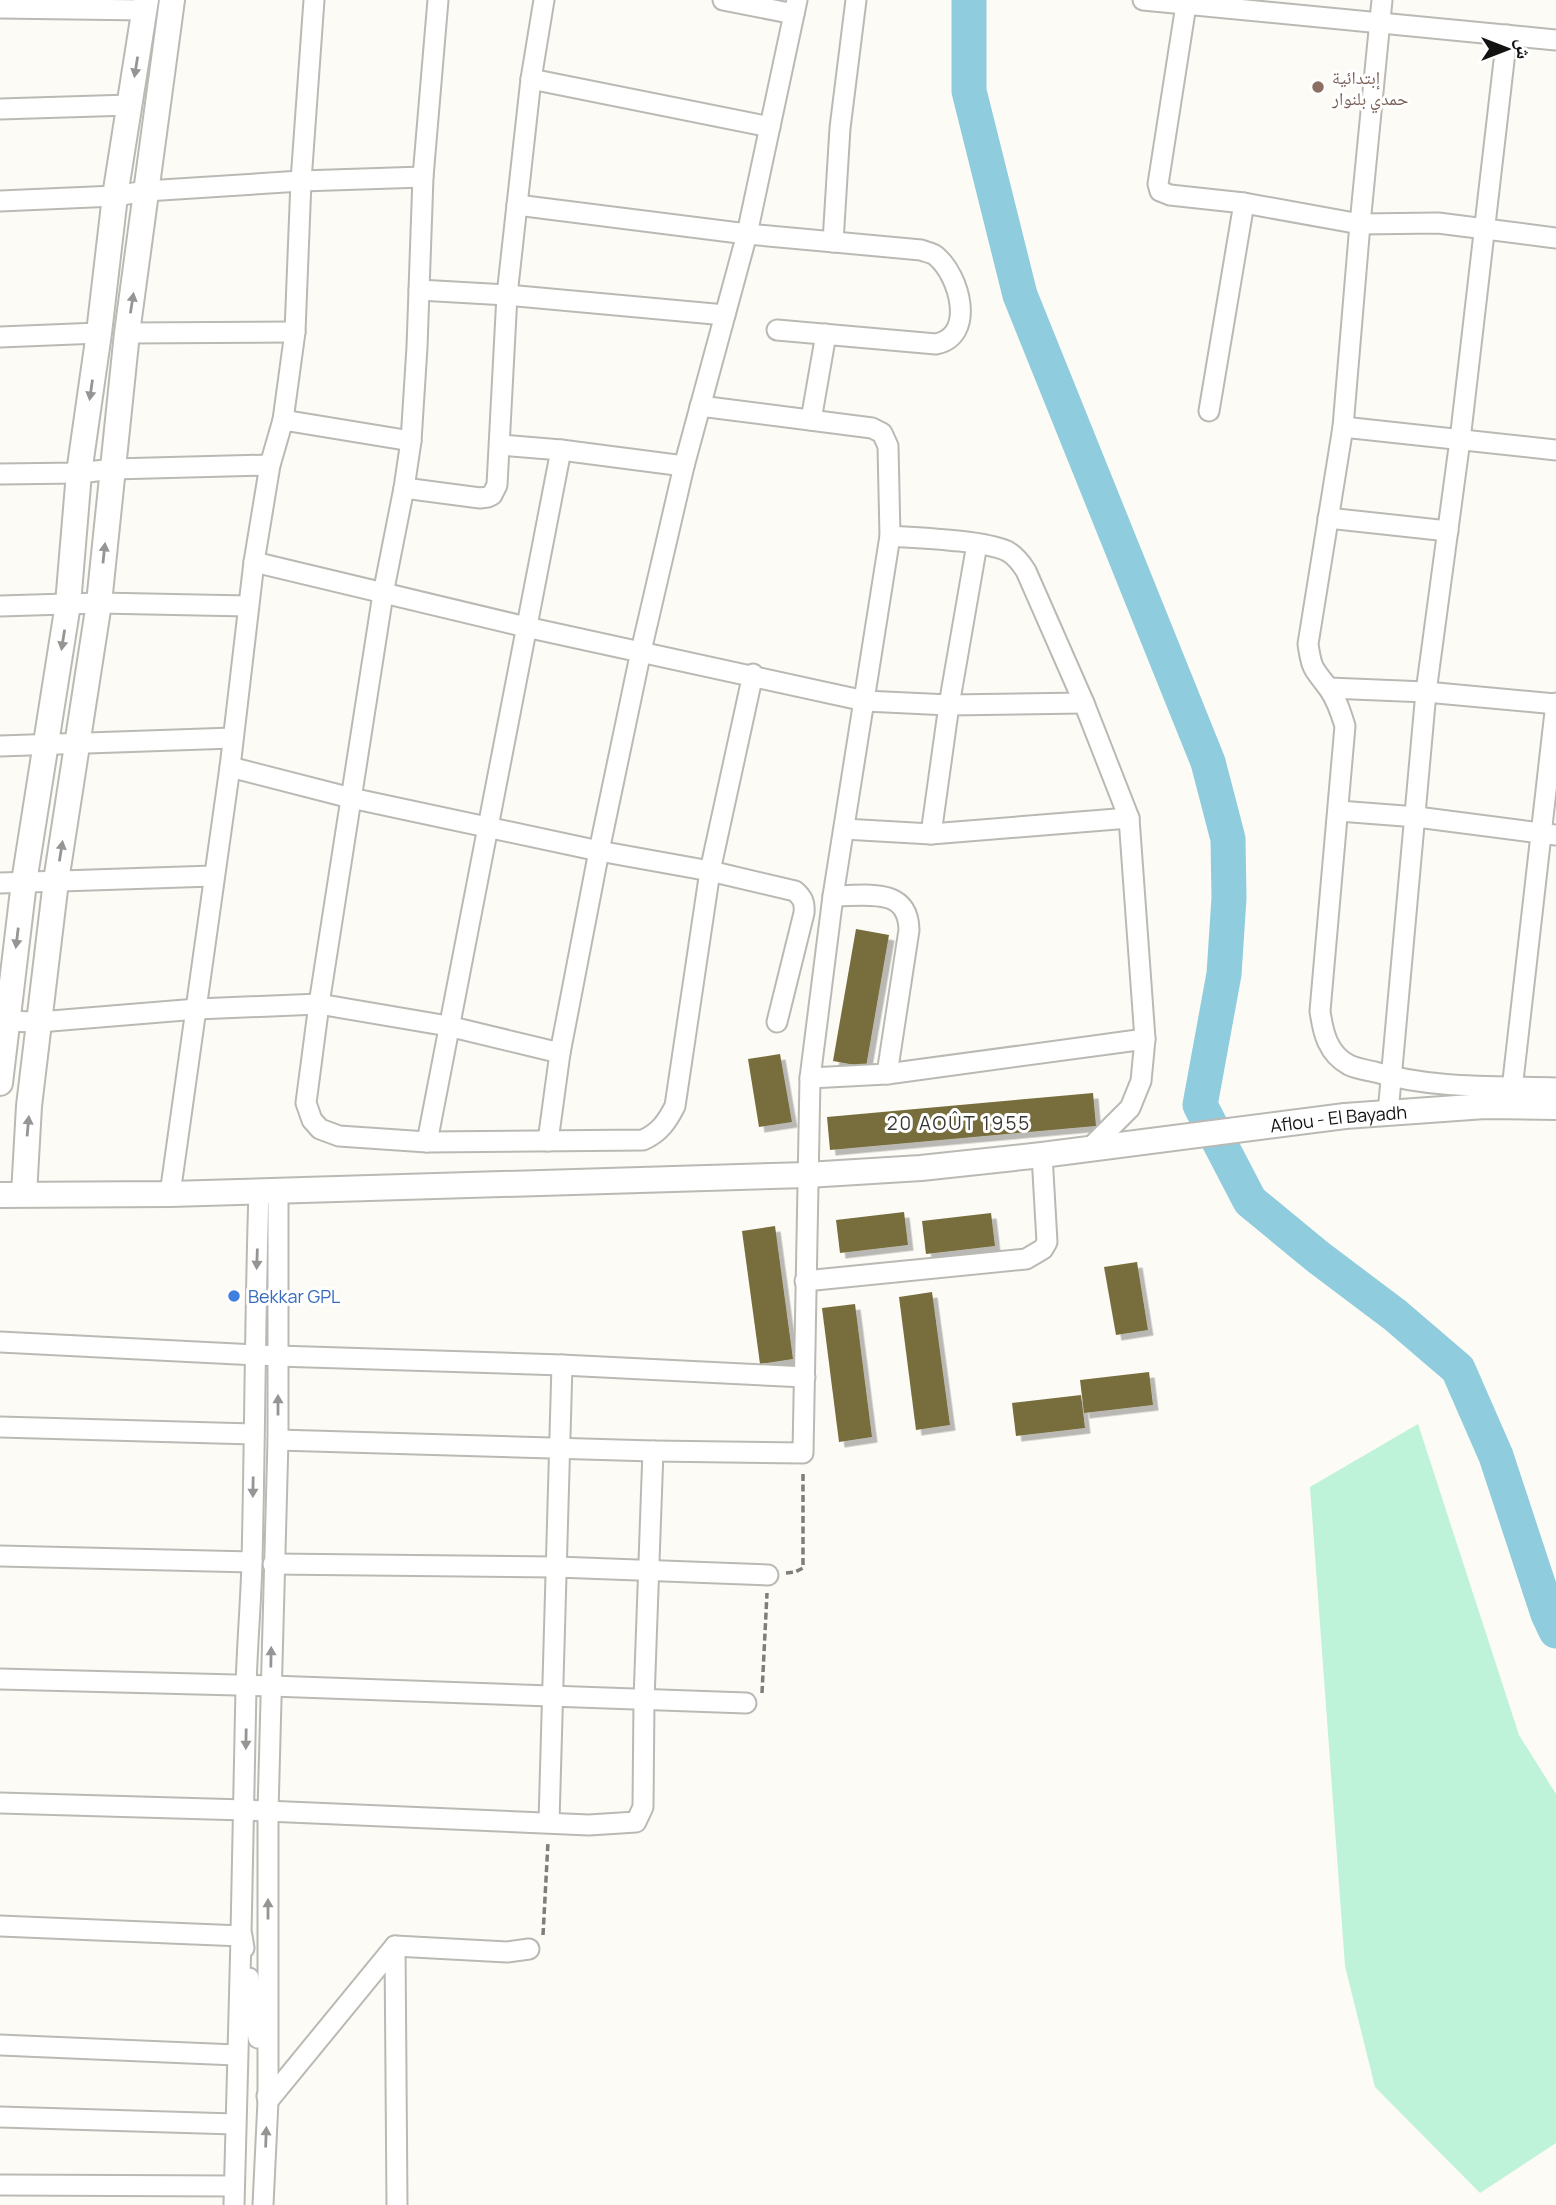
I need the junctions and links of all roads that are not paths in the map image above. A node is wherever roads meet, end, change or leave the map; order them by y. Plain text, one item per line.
1 (172, 0) edge
2 (314, 0) edge
3 (438, 0) edge
4 (544, 0) edge
5 (723, 0) edge
6 (856, 0) edge
7 (1143, 0) edge
8 (1382, 0) edge
9 (35, 4) edge
10 (145, 5) edge
11 (1186, 5) junction
12 (796, 7) edge
13 (0, 8) edge
14 (1380, 21) junction
15 (1507, 35) junction
16 (1556, 40) edge
17 (531, 79) junction
18 (130, 105) junction
19 (0, 109) edge
20 (770, 127) junction
21 (423, 177) junction
22 (300, 181) junction
23 (146, 191) junction
24 (115, 196) junction
25 (0, 201) edge
26 (1244, 203) junction
27 (517, 205) junction
28 (1360, 224) junction
29 (1485, 229) junction
30 (747, 234) junction
31 (1556, 238) edge
32 (833, 242) junction
33 (419, 290) junction
34 (507, 295) junction
35 (725, 315) junction
36 (777, 330) dead end
37 (99, 332) junction
38 (295, 332) junction
39 (127, 333) junction
40 (826, 334) junction
41 (0, 337) edge
42 (701, 406) junction
43 (1209, 411) dead end
44 (283, 420) junction
45 (811, 420) junction
46 (1343, 427) junction
47 (1460, 440) junction
48 (411, 441) junction
49 (500, 445) junction
50 (561, 450) junction
51 (1556, 450) edge
52 (271, 465) junction
53 (684, 467) junction
54 (113, 469) junction
55 (79, 473) junction
56 (0, 474) edge
57 (404, 488) junction
58 (1328, 518) junction
59 (1448, 531) junction
60 (890, 536) junction
61 (978, 544) junction
62 (254, 562) junction
63 (383, 594) junction
64 (99, 603) junction
65 (68, 604) junction
66 (0, 606) edge
67 (248, 606) junction
68 (526, 627) junction
69 (641, 652) junction
70 (753, 674) junction
71 (1329, 688) junction
72 (1426, 692) junction
73 (865, 701) junction
74 (1084, 703) junction
75 (1556, 704) edge
76 (949, 705) junction
77 (233, 738) junction
78 (77, 743) junction
79 (47, 744) junction
80 (0, 746) edge
81 (230, 767) junction
82 (351, 798) junction
83 (1339, 811) junction
84 (1417, 817) junction
85 (1129, 818) junction
86 (489, 828) junction
87 (844, 829) junction
88 (931, 834) junction
89 (1548, 834) edge
90 (599, 851) junction
91 (710, 871) junction
92 (213, 876) junction
93 (56, 881) junction
94 (12, 883) edge
95 (833, 896) junction
96 (319, 1004) junction
97 (197, 1009) junction
98 (3, 1021) edge
99 (39, 1022) junction
100 (777, 1022) dead end
101 (448, 1026) junction
102 (1145, 1038) junction
103 (560, 1053) junction
104 (887, 1074) junction
105 (1391, 1077) junction
106 (810, 1078) junction
107 (0, 1083) edge
108 (1556, 1088) edge
109 (1511, 1096) junction
110 (1556, 1107) edge
111 (1388, 1113) junction
112 (548, 1141) junction
113 (427, 1142) junction
114 (1088, 1150) junction
115 (1042, 1155) junction
116 (807, 1175) junction
117 (269, 1191) junction
118 (170, 1194) junction
119 (12, 1195) edge
120 (805, 1281) junction
121 (0, 1342) edge
122 (254, 1353) junction
123 (277, 1356) junction
124 (562, 1365) junction
125 (805, 1377) junction
126 (0, 1427) edge
127 (253, 1434) junction
128 (278, 1440) junction
129 (561, 1447) junction
130 (653, 1451) junction
131 (0, 1556) edge
132 (252, 1562) junction
133 (274, 1564) junction
134 (557, 1567) junction
135 (649, 1569) junction
136 (768, 1575) road end
137 (0, 1679) edge
138 (246, 1686) junction
139 (271, 1686) junction
140 (554, 1695) junction
141 (644, 1700) junction
142 (746, 1703) road end
143 (0, 1803) edge
144 (245, 1810) junction
145 (268, 1812) junction
146 (549, 1822) junction
147 (0, 1926) edge
148 (242, 1936) junction
149 (395, 1946) junction
150 (529, 1949) road end
151 (0, 2045) edge
152 (236, 2055) junction
153 (268, 2101) junction
154 (0, 2117) edge
155 (234, 2124) junction
156 (0, 2185) edge
157 (234, 2196) edge
158 (263, 2205) edge
159 (397, 2205) edge

1 - 23 main road
2 - 22 street
3 - 21 street
4 - 17 street
5 - 12 street
6 - 32 street
7 - 11 street
8 - 14 street
9 - 10 street
9 - 13 street
10 -> 18 main road
11 - 14 street
11 - 26 street
12 - 20 street
14 - 15 street
14 - 28 street
15 - 16 street
15 - 29 street
17 - 20 street
17 - 27 street
18 - 19 street
18 - 24 main road
20 - 30 street
21 - 22 street
21 - 33 street
22 - 23 street
22 - 38 street
23 - 24 street
39 -> 23 main road
24 - 25 street
24 - 37 main road
26 - 28 street
26 - 43 street
27 - 30 street
27 - 34 street
28 - 29 street
28 - 46 street
29 - 31 street
29 - 47 street
30 - 32 street
30 - 35 street
32 - 40 street
33 - 34 street
33 - 48 street
34 - 35 street
34 - 49 street
35 - 42 street
36 - 40 street
37 - 41 street
37 -> 55 main road
38 - 39 street
38 - 44 street
39 - 54 main road
40 - 45 street
42 - 45 street
42 - 53 street
44 - 48 street
44 - 52 street
45 - 60 street
46 - 47 street
46 - 58 street
47 - 51 street
47 - 59 street
48 - 57 street
49 - 50 street
49 - 57 street
50 - 53 street
50 - 68 street
52 - 54 street
52 - 62 street
53 - 69 street
54 - 55 street
64 -> 54 main road
55 - 56 street
55 - 65 main road
57 - 63 street
58 - 59 street
58 - 71 street
59 - 72 street
60 - 61 street
60 - 73 street
61 - 74 street
61 - 76 street
62 - 63 street
62 - 67 street
63 - 68 street
63 - 82 street
64 - 65 street
64 - 67 street
64 - 78 main road
65 - 66 street
65 -> 79 main road
67 - 77 street
68 - 69 street
68 - 86 street
69 - 70 street
69 - 90 street
70 - 73 street
70 - 91 street
71 - 72 street
71 - 83 street
72 - 75 street
72 - 84 street
73 - 76 street
73 - 87 street
74 - 76 street
74 - 85 street
75 - 89 street
76 - 88 street
77 - 78 street
77 - 81 street
78 - 79 street
93 -> 78 main road
79 - 80 street
79 - 94 main road
81 - 82 street
81 - 92 street
82 - 86 street
82 - 96 street
83 - 84 street
83 - 105 street
84 - 89 street
84 - 105 street
85 - 88 street
85 - 102 street
86 - 90 street
86 - 101 street
87 - 88 street
87 - 95 street
89 - 109 street
90 - 91 street
90 - 103 street
91 - 100 street
91 - 112 street
92 - 93 street
92 - 97 street
93 - 94 street
93 - 99 main road
94 -> 98 main road
95 - 104 street
95 - 106 street
96 - 97 street
96 - 101 street
96 - 113 street
97 - 99 street
97 - 118 street
98 - 99 street
98 - 107 main road
119 -> 99 main road
101 - 103 street
101 - 113 street
102 - 104 street
102 - 114 street
103 - 112 street
104 - 106 street
105 - 109 street
105 - 111 street
106 - 116 street
108 - 109 street
109 - 110 main road, Aflou - El Bayadh
109 - 111 main road, Aflou - El Bayadh
111 - 114 main road, Aflou - El Bayadh
112 - 113 street
114 - 115 main road, Aflou - El Bayadh
115 - 116 main road, Aflou - El Bayadh
115 - 120 street
116 - 117 main road, Aflou - El Bayadh
116 - 120 street
117 - 118 main road, Aflou - El Bayadh
117 -> 122 street
117 - 123 street
118 - 119 main road, Aflou - El Bayadh
120 - 125 street
121 - 122 street
122 - 123 street
122 - 127 street
123 - 124 street
128 -> 123 street
124 - 125 street
124 - 129 street
125 - 130 street
126 - 127 street
127 -> 132 street
128 - 129 street
128 - 133 street
129 - 130 street
129 - 134 street
130 - 135 street
131 - 132 street
132 - 138 street
133 - 134 street
139 -> 133 street
134 - 135 street
134 - 140 street
135 - 136 street
135 - 141 street
137 - 138 street
138 - 139 street
138 -> 144 street
139 - 140 street
139 - 145 street
140 - 141 street
140 - 146 street
141 - 142 street
141 - 146 street
143 - 144 street
144 - 145 street
144 - 148 street
145 - 146 street
153 -> 145 street
147 - 148 street
148 - 152 street
148 - 153 street
149 - 150 street
149 - 153 street
149 - 159 street
151 - 152 street
152 - 155 street
158 -> 153 street
154 - 155 street
155 - 157 street
156 - 157 street

